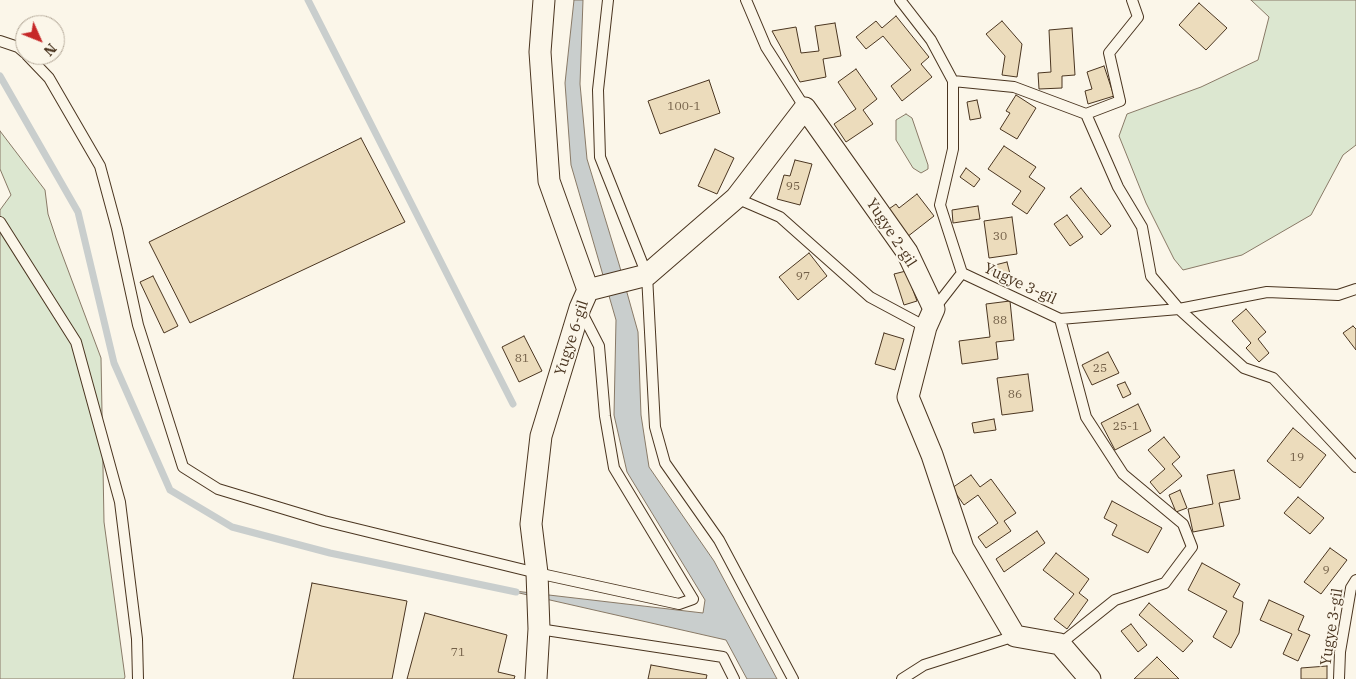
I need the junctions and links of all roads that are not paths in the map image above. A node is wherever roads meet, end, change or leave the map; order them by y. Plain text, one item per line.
1 (544, 0) edge
2 (608, 0) edge
3 (746, 0) edge
4 (900, 0) edge
5 (1132, 0) edge
6 (0, 41) edge
7 (15, 45) edge
8 (37, 65) edge
9 (953, 81) junction
10 (805, 108) junction
11 (1086, 114) junction
12 (736, 198) junction
13 (0, 222) edge
14 (962, 273) junction
15 (647, 275) junction
16 (1356, 289) edge
17 (584, 299) junction
18 (1179, 309) junction
19 (930, 318) junction
20 (1060, 319) junction
21 (1356, 468) edge
22 (537, 573) junction
23 (1356, 580) edge
24 (539, 629) junction
25 (1015, 636) junction
26 (1060, 644) junction
27 (138, 679) edge
28 (536, 679) edge
29 (734, 679) edge
30 (793, 679) edge
31 (902, 679) edge
32 (1090, 679) edge
33 (1339, 679) edge

1 - 17 street, Yugye 6-gil
2 - 15 lane
3 - 10 lane
4 - 9 lane, Yugye 3-gil
5 - 11 lane
6 - 7 lane
8 - 22 lane
9 - 11 lane
9 - 14 lane, Yugye 3-gil
10 - 12 street
10 - 19 street, Yugye 2-gil
11 - 18 lane
12 - 15 street
12 - 19 lane
13 - 27 lane
14 - 19 lane
14 - 20 lane, Yugye 3-gil
15 - 17 street
15 - 30 lane
16 - 18 lane, Yugye 3-gil
17 - 22 street, Yugye 6-gil
17 - 22 lane
18 - 20 lane, Yugye 3-gil
18 - 21 lane
19 - 25 street
20 - 26 lane
22 - 24 street, Yugye 6-gil
23 - 33 lane, Yugye 3-gil
24 - 28 street, Yugye 6-gil
24 - 29 lane
25 - 26 street
25 - 31 lane
26 - 32 street

